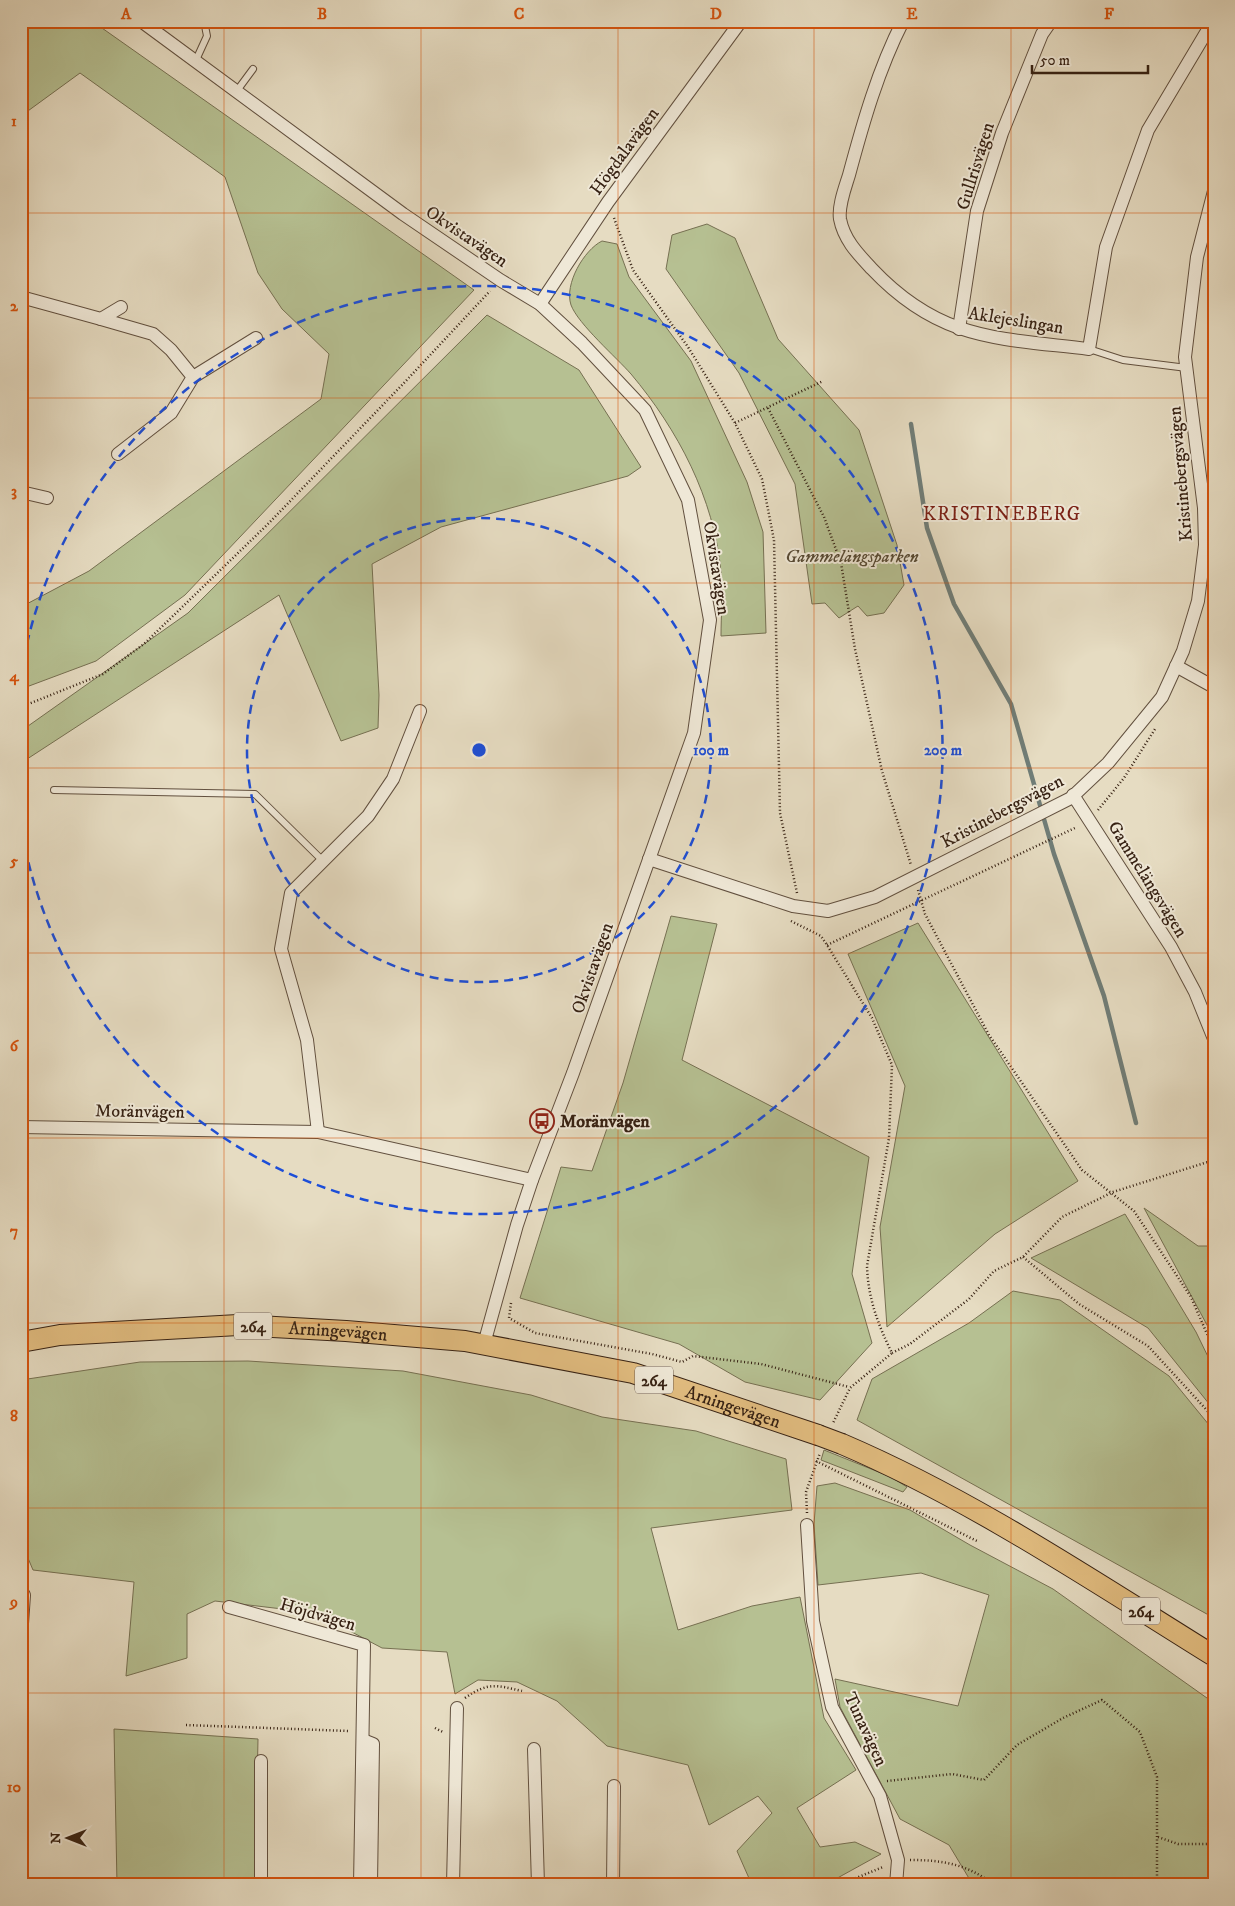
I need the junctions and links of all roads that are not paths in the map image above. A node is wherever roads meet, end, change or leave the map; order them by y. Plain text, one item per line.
1 (141, 21) edge
2 (204, 21) edge
3 (740, 21) edge
4 (903, 21) edge
5 (1051, 21) edge
6 (1213, 21) edge
7 (196, 60) junction
8 (254, 69) dead end
9 (236, 93) junction
10 (1214, 192) edge
11 (21, 297) edge
12 (540, 304) junction
13 (121, 307) dead end
14 (101, 318) junction
15 (959, 329) junction
16 (256, 338) dead end
17 (1090, 349) junction
18 (1187, 368) junction
19 (193, 377) junction
20 (118, 454) dead end
21 (21, 492) edge
22 (47, 498) dead end
23 (1176, 666) junction
24 (1214, 687) edge
25 (420, 710) dead end
26 (54, 790) dead end
27 (1073, 795) junction
28 (649, 859) junction
29 (323, 861) junction
30 (1214, 1039) edge
31 (21, 1127) edge
32 (318, 1132) junction
33 (532, 1180) junction
34 (21, 1342) edge
35 (484, 1344) junction
36 (807, 1525) road end
37 (21, 1590) edge
38 (229, 1607) dead end
39 (21, 1638) edge
40 (1214, 1656) edge
41 (457, 1708) road end
42 (363, 1736) junction
43 (534, 1749) dead end
44 (261, 1761) dead end
45 (614, 1786) dead end
46 (261, 1885) edge
47 (360, 1885) edge
48 (371, 1885) edge
49 (453, 1885) edge
50 (538, 1885) edge
51 (613, 1885) edge
52 (896, 1885) edge

1 - 7 street, Okvistavägen
2 - 7 lane
3 - 12 street, Högdalavägen
4 - 15 street, Aklejeslingan
5 - 15 street, Gullrisvägen
6 - 17 street
7 - 9 street, Okvistavägen
8 - 9 lane
9 - 12 street, Okvistavägen
10 - 18 street, Kristinebergsvägen
11 - 14 street
12 - 28 street, Okvistavägen
13 - 14 street
14 - 19 street
15 - 17 street, Aklejeslingan
16 - 19 street
17 - 18 lane
18 - 23 street, Kristinebergsvägen
19 - 20 street
21 - 22 street
23 - 24 street
23 - 27 street, Kristinebergsvägen
25 - 29 street
26 - 29 lane
27 - 28 street, Kristinebergsvägen
27 - 30 street, Gammelängsvägen
28 - 33 street, Okvistavägen
29 - 32 street
31 - 32 street, Moränvägen
32 - 33 street, Moränvägen
33 - 35 street, Okvistavägen
34 - 35 main road, Arningevägen / 264
35 - 40 main road, Arningevägen / 264
36 - 52 street, Tunavägen
37 - 39 street
38 - 42 street, Höjdvägen
41 - 49 street
42 - 47 street, Höjdvägen
42 - 48 street, Höjdvägen
43 - 50 street
44 - 46 street
45 - 51 street

